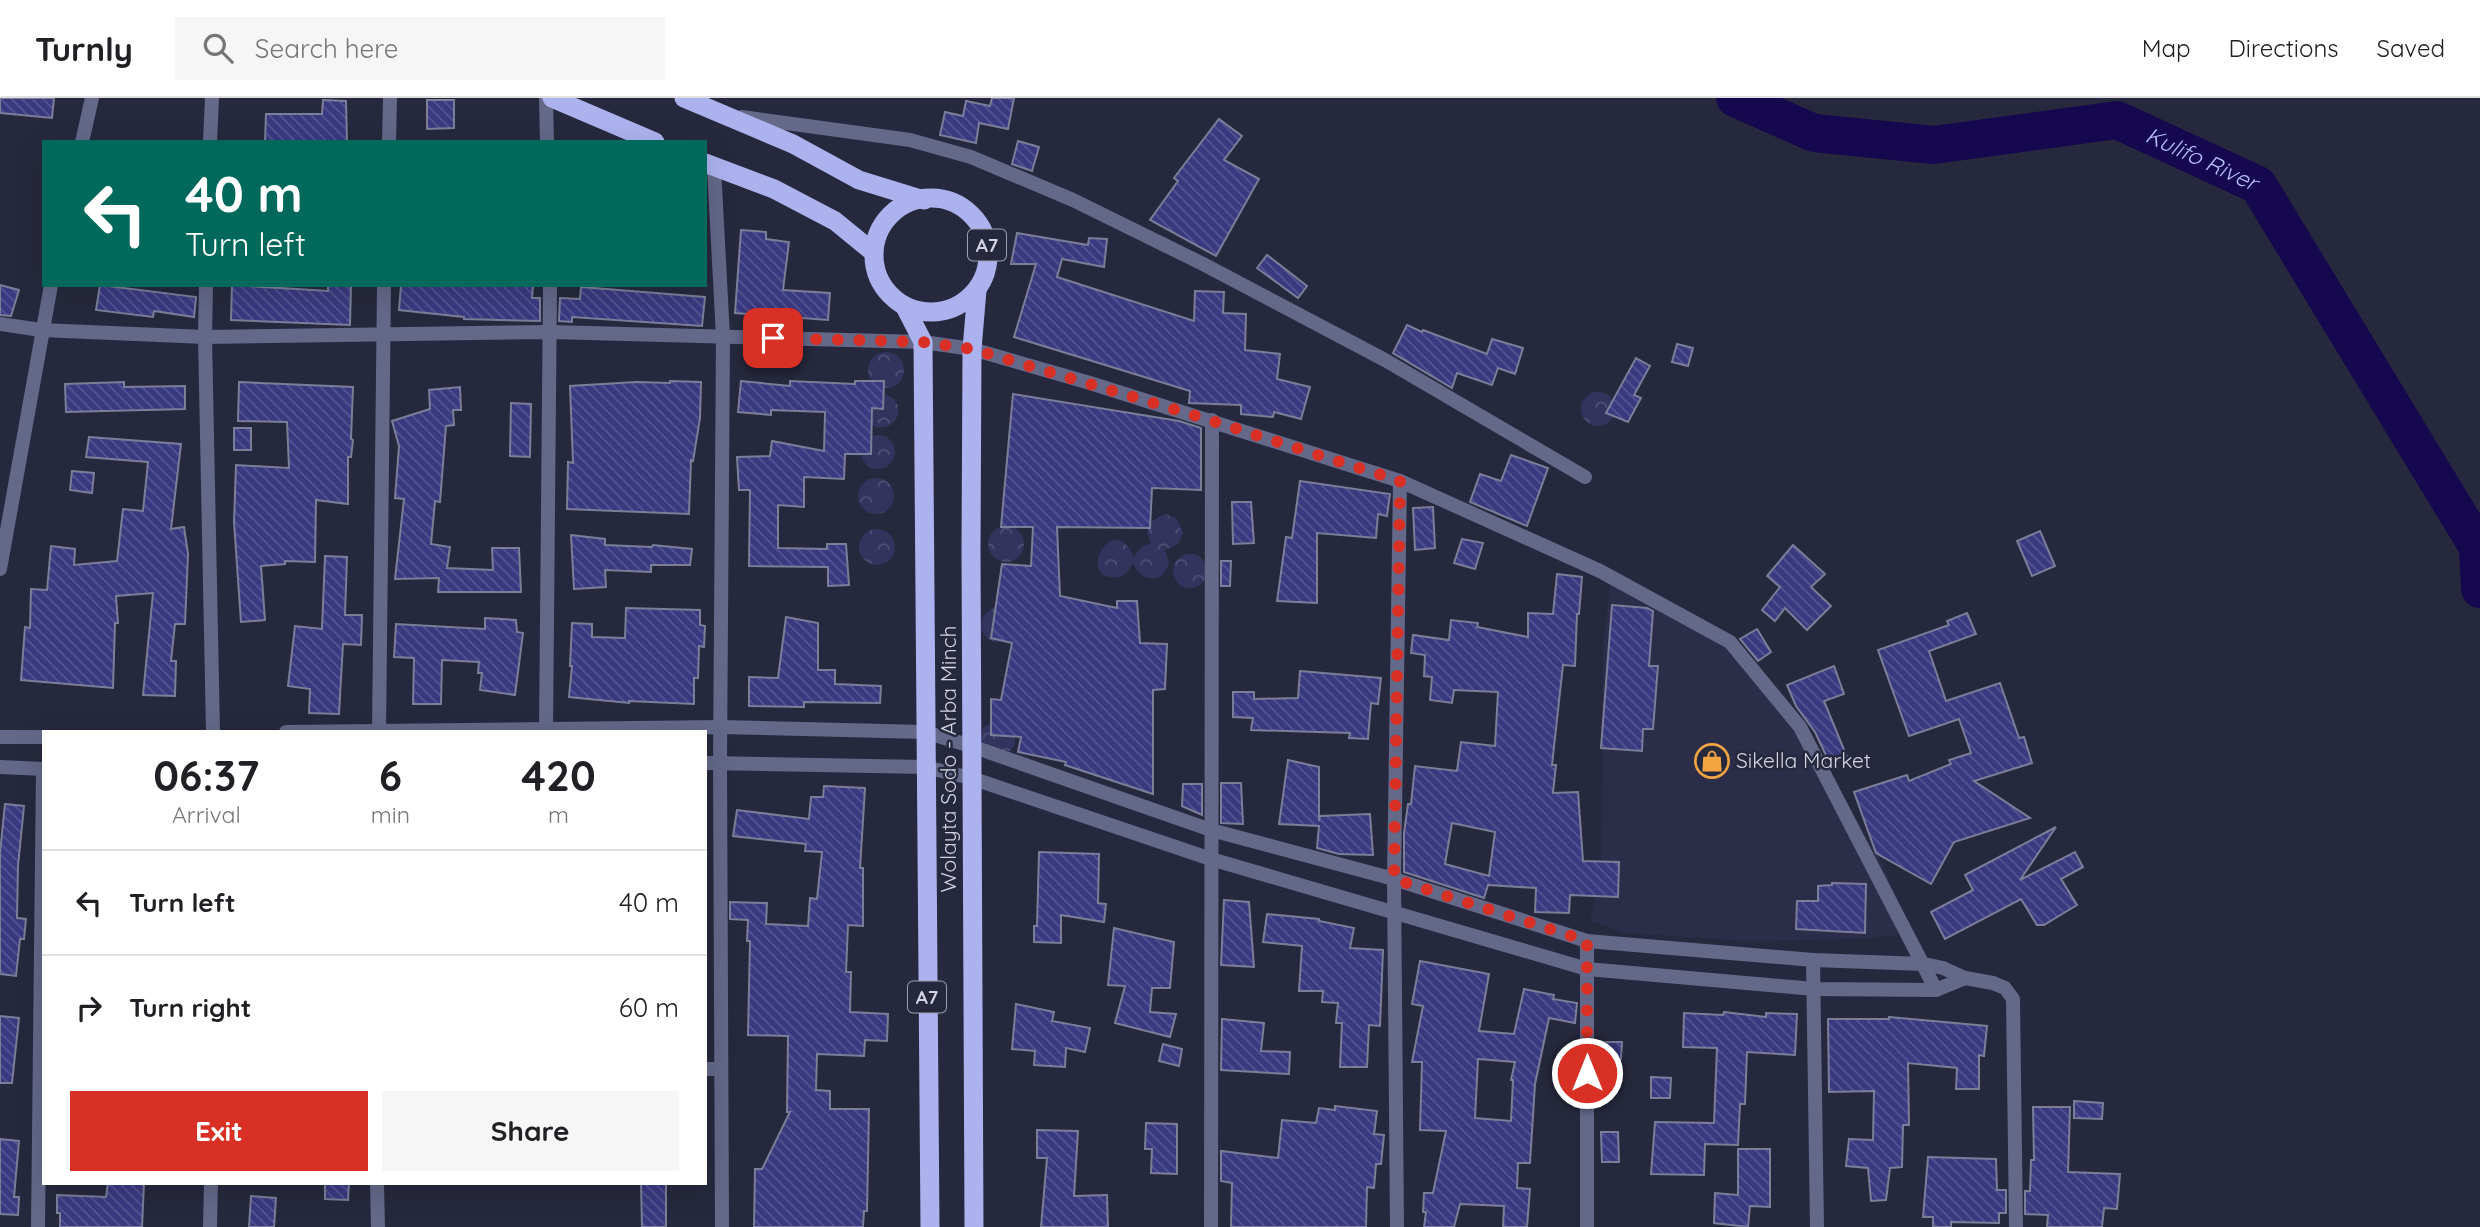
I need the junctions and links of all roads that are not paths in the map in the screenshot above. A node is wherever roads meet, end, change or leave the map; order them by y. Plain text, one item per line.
1 (92, 98) edge
2 (212, 98) edge
3 (390, 98) edge
4 (546, 98) edge
5 (552, 98) edge
6 (684, 98) edge
7 (724, 115) junction
8 (82, 140) edge
9 (210, 140) edge
10 (389, 140) edge
11 (547, 140) edge
12 (650, 140) edge
13 (710, 165) edge
14 (925, 200) junction
15 (873, 252) junction
16 (51, 287) edge
17 (206, 287) edge
18 (384, 287) edge
19 (550, 287) edge
20 (977, 290) junction
21 (905, 307) junction
22 (0, 324) edge
23 (41, 330) junction
24 (551, 332) junction
25 (383, 334) junction
26 (205, 337) junction
27 (723, 337) junction
28 (923, 342) junction
29 (972, 349) junction
30 (1212, 420) junction
31 (1585, 477) dead end
32 (1400, 481) junction
33 (0, 569) edge
34 (721, 727) junction
35 (213, 730) edge
36 (379, 730) edge
37 (546, 730) edge
38 (925, 732) junction
39 (0, 737) edge
40 (42, 737) edge
41 (971, 746) junction
42 (712, 763) edge
43 (0, 766) edge
44 (925, 767) junction
45 (42, 769) edge
46 (971, 778) junction
47 (1212, 830) junction
48 (1211, 859) junction
49 (42, 861) edge
50 (1394, 879) junction
51 (1396, 915) junction
52 (1587, 941) junction
53 (1813, 960) junction
54 (1924, 964) junction
55 (1587, 970) junction
56 (1965, 978) junction
57 (1814, 989) junction
58 (1936, 990) junction
59 (713, 1069) edge
60 (211, 1185) edge
61 (377, 1185) edge
62 (38, 1227) edge
63 (211, 1227) edge
64 (378, 1227) edge
65 (722, 1227) edge
66 (930, 1227) edge
67 (974, 1227) edge
68 (1211, 1227) edge
69 (1397, 1227) edge
70 (1587, 1227) edge
71 (1816, 1227) edge
72 (2016, 1227) edge

1 - 8 street
2 - 9 street
3 - 10 street
4 - 11 street
5 - 12 highway
6 - 7 highway, Wolayta Sodo - Arba Minch / A7
7 - 14 highway, Wolayta Sodo - Arba Minch / A7
7 - 31 street
13 - 15 highway
13 - 27 street
14 - 15 highway, Wolayta Sodo - Arba Minch / A7
14 - 20 highway, Wolayta Sodo - Arba Minch / A7
15 - 21 highway, A7
16 - 23 street
17 - 26 street
18 - 25 street
19 - 24 street
20 - 21 highway, A7
20 - 29 highway, Wolayta Sodo - Arba Minch / A7
21 - 28 highway, A7
22 - 23 street
23 - 26 street
23 - 33 street
24 - 25 street
24 - 27 street
24 - 37 street
25 - 26 street
25 - 36 street
26 - 35 street
27 - 28 street
27 - 34 street
28 - 29 street
28 - 38 highway, Wolayta Sodo - Arba Minch / A7
29 - 30 street
29 - 41 highway, Wolayta Sodo - Arba Minch / A7
30 - 32 street
30 - 47 street
32 - 50 street
32 - 54 street
34 - 37 street
34 - 38 street
34 - 42 street
36 - 37 street
38 - 41 street
38 - 44 highway, Wolayta Sodo - Arba Minch / A7
39 - 40 street
41 - 46 highway, Wolayta Sodo - Arba Minch / A7
41 - 47 street
42 - 44 street
42 - 59 street
43 - 45 street
44 - 46 street
44 - 66 highway, Wolayta Sodo - Arba Minch / A7
46 - 48 street
46 - 67 highway, Wolayta Sodo - Arba Minch / A7
47 - 48 street
47 - 50 street
48 - 51 street
48 - 68 street
49 - 62 street
50 - 51 street
50 - 52 street
51 - 55 street
51 - 69 street
52 - 53 street
52 - 55 street
53 - 54 street
53 - 57 street
54 - 56 street
54 - 58 street
55 - 57 street
55 - 70 street
56 - 58 street
56 - 72 street
57 - 58 street
57 - 71 street
59 - 65 street
60 - 63 street
61 - 64 street

